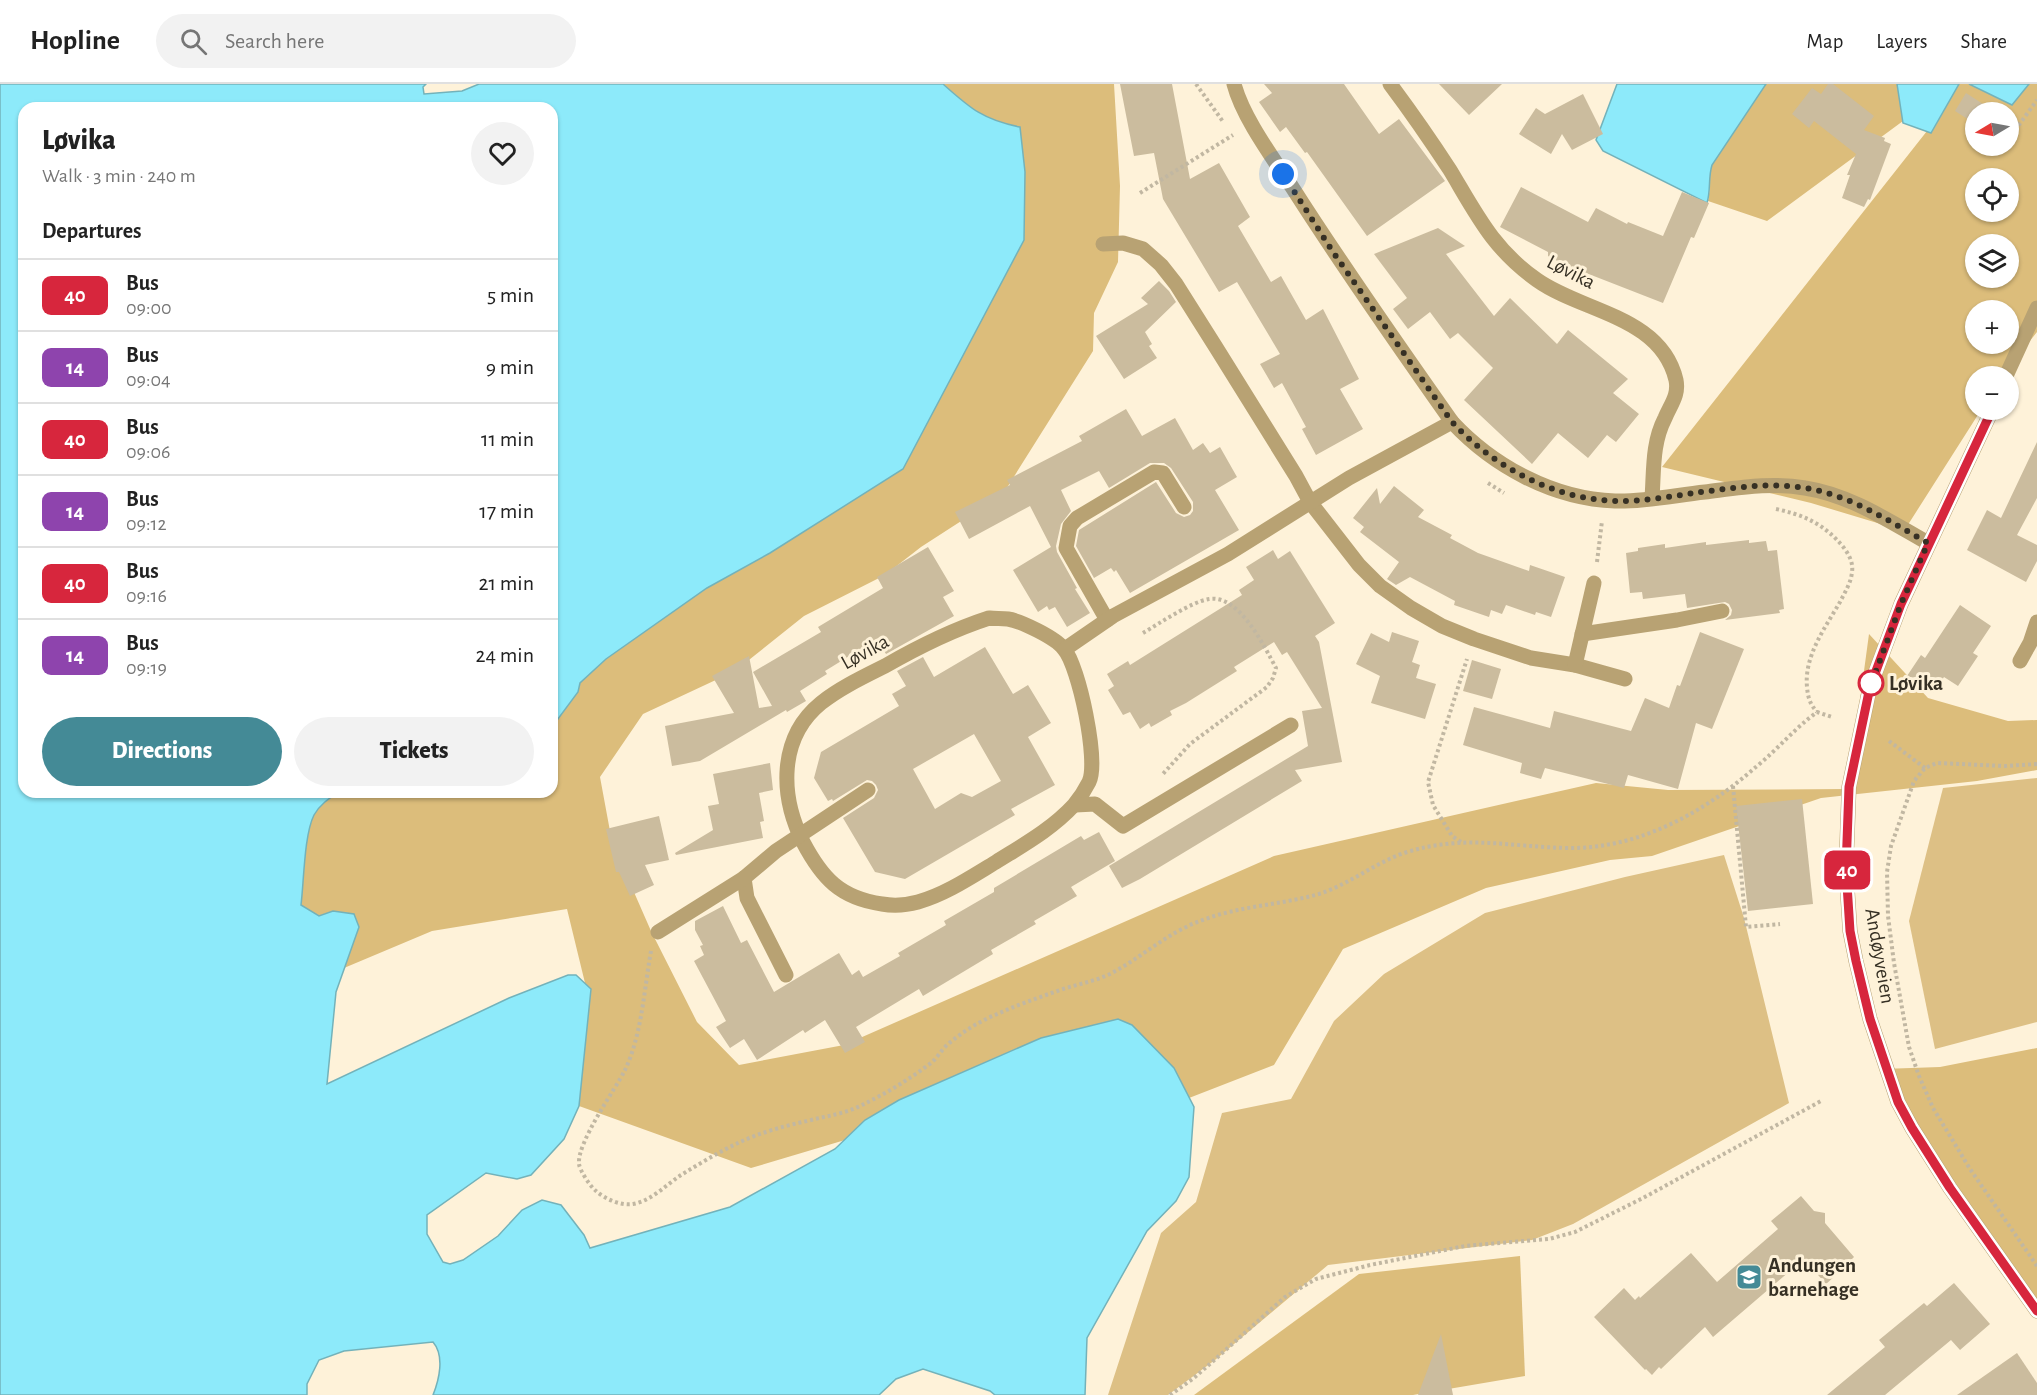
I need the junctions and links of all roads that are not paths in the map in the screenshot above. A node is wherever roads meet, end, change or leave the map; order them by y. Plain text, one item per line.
1 (1234, 84) edge
2 (1390, 84) edge
3 (1103, 244) dead end
4 (2037, 308) edge
5 (2011, 366) edge
6 (1987, 420) edge
7 (1452, 422) junction
8 (1652, 498) junction
9 (1310, 502) junction
10 (1184, 507) dead end
11 (1928, 543) junction
12 (1594, 583) road end
13 (1722, 611) dead end
14 (1107, 620) junction
15 (2037, 622) edge
16 (1582, 634) junction
17 (1065, 649) junction
18 (2020, 661) dead end
19 (1575, 665) junction
20 (1625, 679) dead end
21 (1291, 725) dead end
22 (868, 790) dead end
23 (1075, 805) junction
24 (800, 836) junction
25 (744, 878) junction
26 (658, 932) road end
27 (786, 975) dead end
28 (2037, 1311) edge

1 - 7 street
2 - 8 street, Løvika
3 - 9 street
4 - 5 street
6 - 11 street, Andøyveien
7 - 8 street
7 - 9 street
8 - 11 street
9 - 14 street
9 - 19 street
10 - 14 street
11 - 28 street, Andøyveien
12 - 16 street
13 - 16 street
14 - 17 street
15 - 18 street
16 - 19 street
17 - 23 street, Løvika
17 - 24 street, Løvika
19 - 20 street
21 - 23 street
22 - 24 street
23 - 24 street, Løvika
24 - 25 street
25 - 26 street
25 - 27 street

